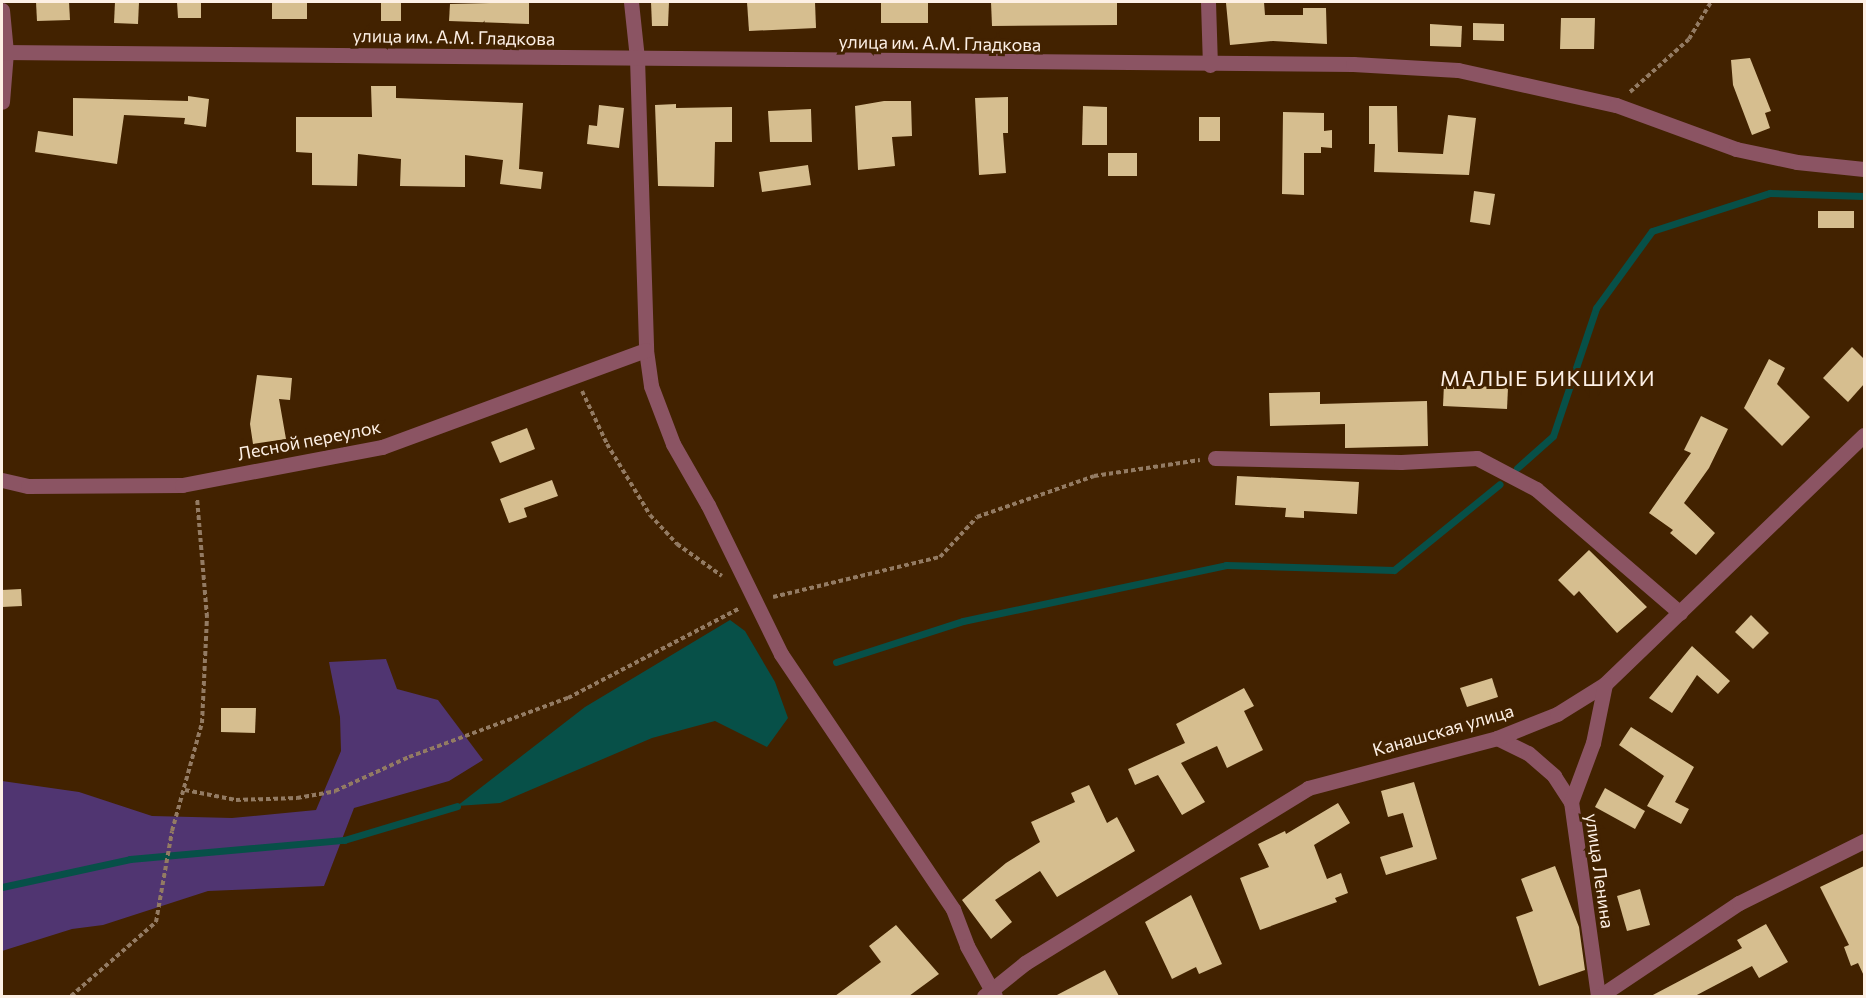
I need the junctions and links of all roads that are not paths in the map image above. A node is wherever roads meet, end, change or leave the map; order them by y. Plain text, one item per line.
1 (631, 2) edge
2 (1208, 2) edge
3 (2, 10) edge
4 (4, 52) edge
5 (637, 58) junction
6 (1210, 66) junction
7 (2, 102) edge
8 (1864, 169) edge
9 (646, 350) junction
10 (1864, 435) edge
11 (1215, 458) road end
12 (2, 480) edge
13 (1680, 613) junction
14 (1605, 684) junction
15 (1497, 738) junction
16 (1570, 802) junction
17 (1864, 841) edge
18 (990, 995) edge
19 (1599, 996) edge

1 - 5 street
2 - 6 street
3 - 4 street
4 - 5 street, улица им. А.М. Гладкова
4 - 7 street
5 - 6 street, улица им. А.М. Гладкова
5 - 9 street
6 - 8 street, улица им. А.М. Гладкова
9 - 12 street, Лесной переулок
9 - 18 street
10 - 13 street, Канашская улица
11 - 13 street
13 - 14 street, Канашская улица
14 - 15 street, Канашская улица
14 - 16 street, улица Ленина
15 - 16 street
15 - 18 street, Канашская улица
16 - 19 street, улица Ленина
17 - 19 street

